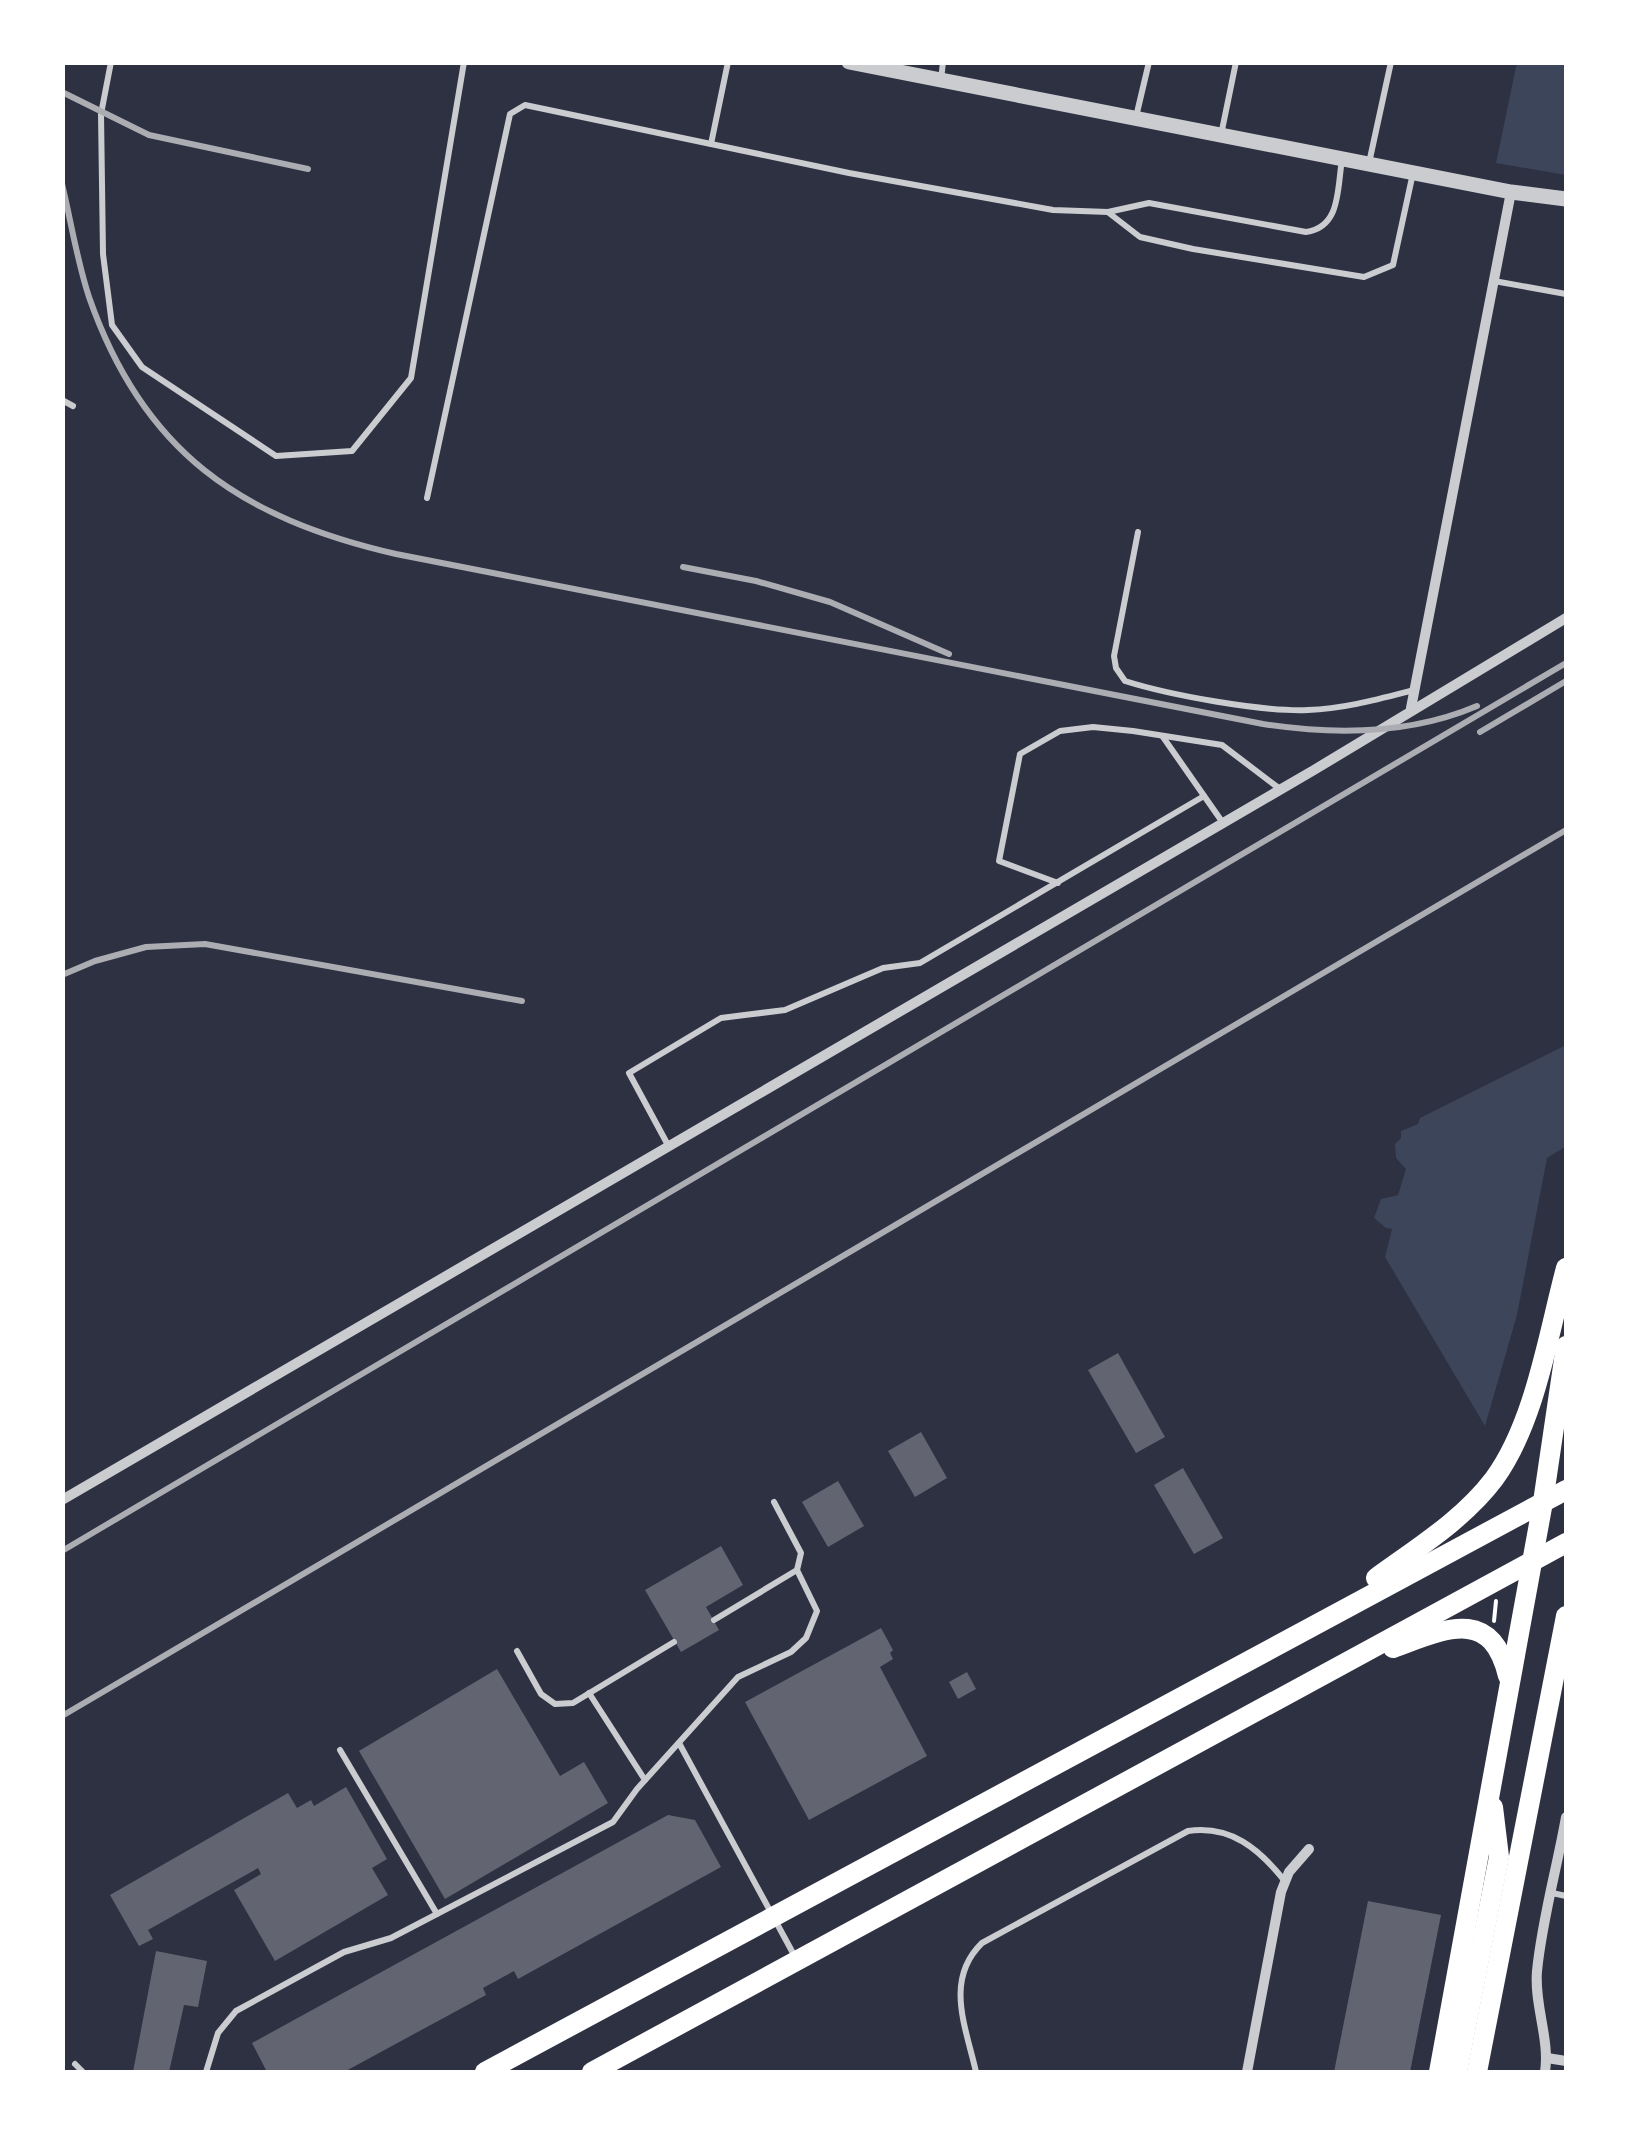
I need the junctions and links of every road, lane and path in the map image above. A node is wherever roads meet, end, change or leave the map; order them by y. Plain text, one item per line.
1 (110, 62) edge
2 (464, 62) edge
3 (728, 62) edge
4 (850, 62) edge
5 (943, 62) edge
6 (1149, 62) edge
7 (1236, 62) edge
8 (1391, 62) edge
9 (942, 80) junction
10 (1136, 118) junction
11 (1220, 135) junction
12 (710, 145) junction
13 (1342, 159) junction
14 (1369, 164) junction
15 (1413, 172) junction
16 (1511, 192) junction
17 (1566, 198) edge
18 (1108, 212) junction
19 (1494, 281) junction
20 (1566, 294) edge
21 (62, 400) edge
22 (73, 406) dead end
23 (426, 498) dead end
24 (1138, 532) dead end
25 (1566, 618) edge
26 (1415, 690) junction
27 (1411, 708) junction
28 (1162, 736) junction
29 (1280, 789) junction
30 (1204, 796) junction
31 (1223, 823) junction
32 (1060, 884) junction
33 (668, 1146) junction
34 (1566, 1268) edge
35 (1566, 1346) edge
36 (1566, 1490) edge
37 (62, 1500) edge
38 (774, 1502) dead end
39 (1542, 1502) junction
40 (1566, 1543) edge
41 (1532, 1561) junction
42 (797, 1570) junction
43 (1498, 1603) dead end
44 (1566, 1616) edge
45 (714, 1620) dead end
46 (1314, 1623) junction
47 (1492, 1626) dead end
48 (674, 1642) dead end
49 (1566, 1642) edge
50 (517, 1651) dead end
51 (1330, 1671) junction
52 (1509, 1680) junction
53 (1552, 1689) junction
54 (589, 1693) junction
55 (678, 1743) junction
56 (340, 1750) dead end
57 (645, 1780) junction
58 (1491, 1780) junction
59 (1566, 1820) edge
60 (1309, 1849) dead end
61 (1285, 1881) junction
62 (1552, 1893) junction
63 (1566, 1896) edge
64 (437, 1914) junction
65 (773, 1916) junction
66 (798, 1961) junction
67 (1547, 2058) junction
68 (1566, 2061) edge
69 (75, 2064) dead end
70 (82, 2072) edge
71 (206, 2072) edge
72 (485, 2072) edge
73 (592, 2072) edge
74 (976, 2072) edge
75 (1247, 2072) edge
76 (1439, 2072) edge
77 (1457, 2072) edge
78 (1477, 2072) edge
79 (1544, 2072) edge

1 - 2 lane
3 - 12 lane
4 - 9 street
5 - 9 lane
6 - 10 lane
7 - 11 lane
8 - 14 lane
9 - 10 street
10 - 11 street
11 - 13 street
12 - 18 lane
12 - 23 lane
13 - 14 street
13 - 18 lane
14 - 15 street
15 - 16 street
15 - 18 lane
16 - 17 street
16 - 19 street
19 - 20 lane
19 - 26 street
21 - 22 lane
24 - 26 lane
25 - 27 street
26 - 27 street
27 - 29 street
28 - 29 lane
28 - 30 lane
28 - 32 lane
29 - 31 street
30 - 31 lane
30 - 32 lane
31 - 33 street
32 - 33 lane
33 - 37 street
34 - 46 main road
35 - 39 main road
36 - 39 main road
38 - 42 lane
39 - 41 main road
39 - 46 main road
40 - 41 main road
41 - 51 main road
41 - 52 main road
42 - 45 lane
42 - 55 lane
43 - 47 path
44 - 53 main road
46 - 65 main road
48 - 54 lane
49 - 53 main road
50 - 54 lane
51 - 52 main road
51 - 66 main road
52 - 58 main road
53 - 78 main road
54 - 57 lane
55 - 57 lane
55 - 65 lane
56 - 64 lane
57 - 64 lane
58 - 76 main road
58 - 77 main road
59 - 62 street
60 - 61 street
61 - 74 lane
61 - 75 street
62 - 63 lane
62 - 67 street
64 - 71 lane
65 - 66 lane
65 - 72 main road
66 - 73 main road
67 - 68 street
67 - 79 street
69 - 70 lane

